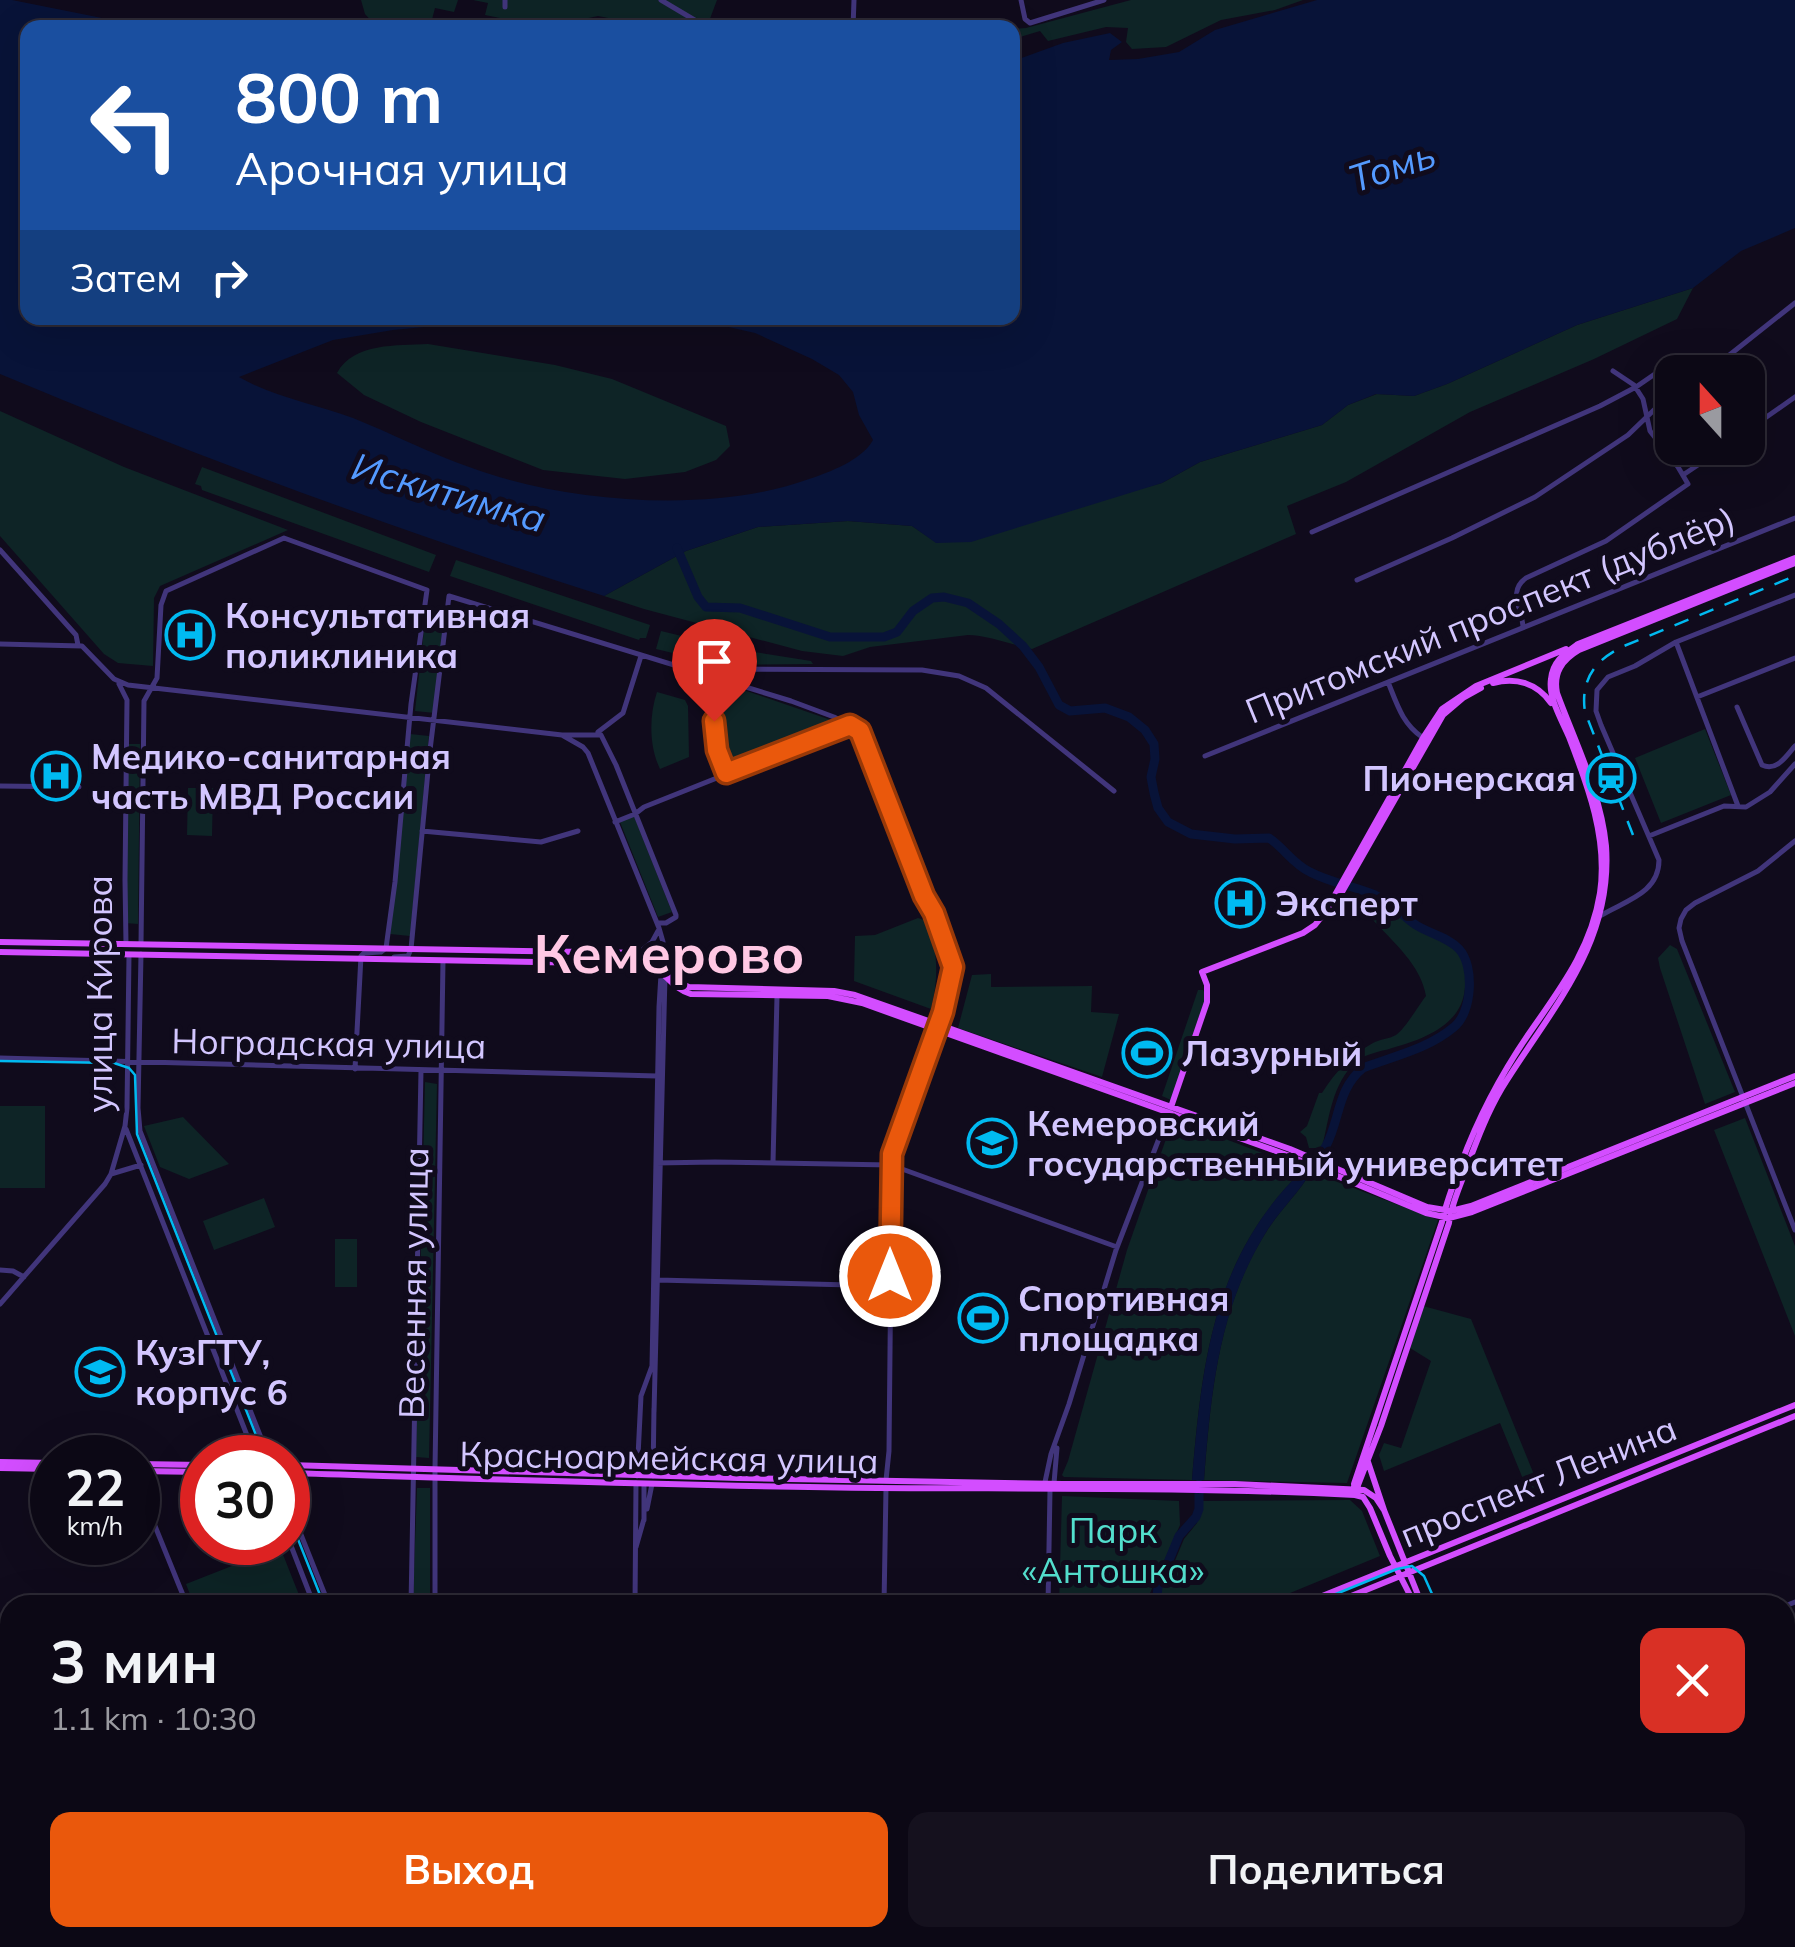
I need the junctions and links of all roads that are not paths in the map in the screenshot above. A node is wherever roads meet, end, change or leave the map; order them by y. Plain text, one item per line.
1 (661, 0) edge
2 (1022, 0) edge
3 (1104, 0) edge
4 (695, 20) edge
5 (1795, 303) edge
6 (1729, 355) edge
7 (1612, 371) dead end
8 (1655, 374) edge
9 (1636, 387) junction
10 (1795, 398) edge
11 (1655, 409) edge
12 (1646, 418) junction
13 (1765, 418) edge
14 (1697, 465) edge
15 (1683, 475) junction
16 (1795, 518) edge
17 (1312, 532) dead end
18 (0, 550) edge
19 (1795, 560) edge
20 (1357, 580) dead end
21 (1795, 595) edge
22 (1524, 628) junction
23 (1676, 642) junction
24 (0, 644) edge
25 (78, 645) junction
26 (1578, 647) junction
27 (641, 656) junction
28 (1561, 656) junction
29 (1795, 658) edge
30 (1527, 666) junction
31 (1537, 666) junction
32 (1554, 675) junction
33 (720, 680) junction
34 (1498, 681) junction
35 (118, 682) junction
36 (1388, 682) junction
37 (136, 686) junction
38 (153, 687) junction
39 (1698, 697) junction
40 (128, 700) junction
41 (144, 701) junction
42 (1737, 707) dead end
43 (410, 716) junction
44 (1561, 717) junction
45 (433, 719) junction
46 (850, 725) junction
47 (562, 735) junction
48 (592, 735) junction
49 (1425, 739) junction
50 (1795, 746) edge
51 (588, 753) junction
52 (1204, 756) dead end
53 (1795, 764) edge
54 (726, 773) junction
55 (0, 786) edge
56 (79, 787) dead end
57 (1114, 791) dead end
58 (1738, 806) junction
59 (635, 814) junction
60 (616, 822) junction
61 (422, 831) junction
62 (578, 831) dead end
63 (1649, 836) junction
64 (1795, 841) edge
65 (1600, 916) junction
66 (658, 926) junction
67 (0, 942) edge
68 (126, 944) junction
69 (141, 944) junction
70 (208, 945) junction
71 (386, 948) junction
72 (412, 949) junction
73 (544, 951) junction
74 (0, 952) edge
75 (569, 952) junction
76 (640, 952) junction
77 (129, 954) junction
78 (140, 954) junction
79 (207, 956) junction
80 (360, 960) junction
81 (390, 960) junction
82 (443, 962) junction
83 (544, 964) junction
84 (570, 964) junction
85 (663, 971) junction
86 (777, 992) junction
87 (938, 1027) junction
88 (0, 1058) edge
89 (129, 1062) junction
90 (140, 1063) junction
91 (355, 1068) junction
92 (421, 1070) junction
93 (442, 1071) junction
94 (658, 1076) junction
95 (1795, 1080) edge
96 (1743, 1100) junction
97 (1170, 1110) junction
98 (125, 1126) junction
99 (658, 1163) junction
100 (774, 1163) junction
101 (141, 1165) junction
102 (890, 1165) junction
103 (111, 1174) junction
104 (1447, 1214) junction
105 (1795, 1230) edge
106 (1117, 1247) junction
107 (32, 1268) junction
108 (0, 1270) edge
109 (14, 1270) junction
110 (24, 1277) junction
111 (656, 1280) junction
112 (890, 1286) junction
113 (0, 1304) edge
114 (641, 1396) junction
115 (1795, 1405) edge
116 (654, 1412) junction
117 (1795, 1416) edge
118 (247, 1435) edge
119 (260, 1435) edge
120 (1368, 1460) junction
121 (0, 1465) edge
122 (30, 1466) edge
123 (310, 1466) edge
124 (310, 1473) edge
125 (413, 1473) junction
126 (435, 1473) junction
127 (644, 1480) junction
128 (886, 1484) junction
129 (1050, 1485) junction
130 (1355, 1491) junction
131 (1384, 1510) junction
132 (160, 1538) edge
133 (635, 1550) junction
134 (310, 1557) edge
135 (1405, 1562) junction
136 (298, 1565) edge
137 (1395, 1566) junction
138 (1405, 1574) junction
139 (183, 1595) edge
140 (310, 1595) edge
141 (325, 1595) edge
142 (411, 1595) edge
143 (434, 1595) edge
144 (635, 1595) edge
145 (884, 1595) edge
146 (1048, 1595) edge
147 (1324, 1595) edge
148 (1354, 1595) edge
149 (1414, 1595) edge

1 - 4 street
2 - 3 street
5 - 6 street
7 - 9 street
8 - 9 street
9 - 12 street
9 - 17 street
10 - 13 street
11 - 12 street
12 - 15 street
12 - 20 street
14 - 15 street
15 - 22 street
16 - 22 street, Притомский проспект (дублёр)
18 - 25 street
19 - 26 main road
21 - 23 street
22 - 36 street, Притомский проспект (дублёр)
23 - 39 street
23 - 63 street
24 - 25 street
25 - 35 street
26 - 28 main road
26 - 30 main road
26 - 32 main road
27 - 33 street
27 - 45 street
27 - 48 street
28 - 31 main road
28 - 32 main road
29 - 39 street
30 - 31 main road
30 - 49 main road
31 - 32 main road
31 - 34 main road
32 - 44 main road
32 - 65 main road
33 - 46 street
33 - 54 street
33 - 57 street
34 - 44 main road
34 - 49 main road
35 - 37 street
35 - 40 street
36 - 49 street
36 - 52 street, Притомский проспект (дублёр)
37 - 38 street
37 - 40 street, улица Кирова
37 - 41 street, улица Кирова
38 - 41 street
38 - 43 street
38 - 43 street
39 - 58 street
40 - 68 street, улица Кирова
41 - 69 street, улица Кирова
42 - 50 street
43 - 45 street
43 - 71 street
44 - 104 main road
45 - 47 street
45 - 61 street
46 - 54 street
46 - 87 street
47 - 48 street
47 - 51 street
48 - 51 street
48 - 59 street
49 - 97 main road
51 - 60 street
53 - 58 street
54 - 59 street
55 - 56 street
58 - 63 street
59 - 60 street
59 - 66 street
60 - 66 street
61 - 62 street
61 - 72 street
63 - 65 street
64 - 96 street
65 - 104 main road
66 - 76 street
66 - 85 street
67 - 68 main road
68 - 69 main road
68 - 77 main road, улица Кирова
69 - 70 main road
69 - 78 main road, улица Кирова
70 - 71 main road
70 - 79 main road
71 - 72 main road
71 - 80 street
72 - 73 main road
72 - 81 street
73 - 75 main road
73 - 83 main road
74 - 77 main road
75 - 76 main road
75 - 84 main road
76 - 85 main road
77 - 78 main road
77 - 89 street, улица Кирова
78 - 79 main road
78 - 90 street
79 - 80 main road
80 - 81 main road
80 - 91 street
81 - 82 main road
82 - 83 main road
82 - 93 street, Весенняя улица
83 - 84 main road
84 - 85 main road
85 - 86 main road
85 - 86 main road
85 - 94 street
85 - 99 street
86 - 87 main road
86 - 100 street
87 - 97 main road
87 - 102 street
88 - 89 street, Ноградская улица
89 - 90 street, Ноградская улица
89 - 98 street, улица Кирова
90 - 91 street, Ноградская улица
90 - 119 street
91 - 92 street, Ноградская улица
92 - 93 street, Ноградская улица
92 - 125 street, Весенняя улица
93 - 94 street, Ноградская улица
93 - 126 street, Весенняя улица
94 - 99 street
95 - 96 main road
96 - 104 main road
96 - 105 street
97 - 104 main road
97 - 106 street
98 - 101 street
98 - 103 street, улица Кирова
99 - 100 street
99 - 111 street
100 - 102 street
101 - 103 street
101 - 118 street
102 - 106 street
102 - 112 street
103 - 107 street, улица Кирова
104 - 120 main road
104 - 130 main road
106 - 129 street
107 - 109 street
107 - 110 street, улица Кирова
108 - 109 street
109 - 110 street
110 - 113 street, улица Кирова
111 - 112 street
111 - 114 street
111 - 116 street
112 - 128 street
114 - 116 street
114 - 127 street
115 - 135 main road, проспект Ленина
116 - 127 street
117 - 138 main road, проспект Ленина
120 - 130 main road
120 - 131 main road
121 - 122 main road
123 - 125 main road, Красноармейская улица
124 - 125 main road, Красноармейская улица
125 - 126 main road, Красноармейская улица
125 - 142 street, Весенняя улица
126 - 127 main road, Красноармейская улица
126 - 143 street, Весенняя улица
127 - 128 main road, Красноармейская улица
127 - 133 street
127 - 133 street
128 - 129 main road, Красноармейская улица
128 - 145 street
129 - 130 main road, Красноармейская улица
129 - 146 street
130 - 131 main road
130 - 137 main road
131 - 135 main road
132 - 139 street
133 - 144 street
134 - 141 street
135 - 137 main road, проспект Ленина
135 - 138 main road
136 - 140 street
137 - 138 main road
137 - 147 main road, проспект Ленина
138 - 148 main road, проспект Ленина
138 - 149 main road

